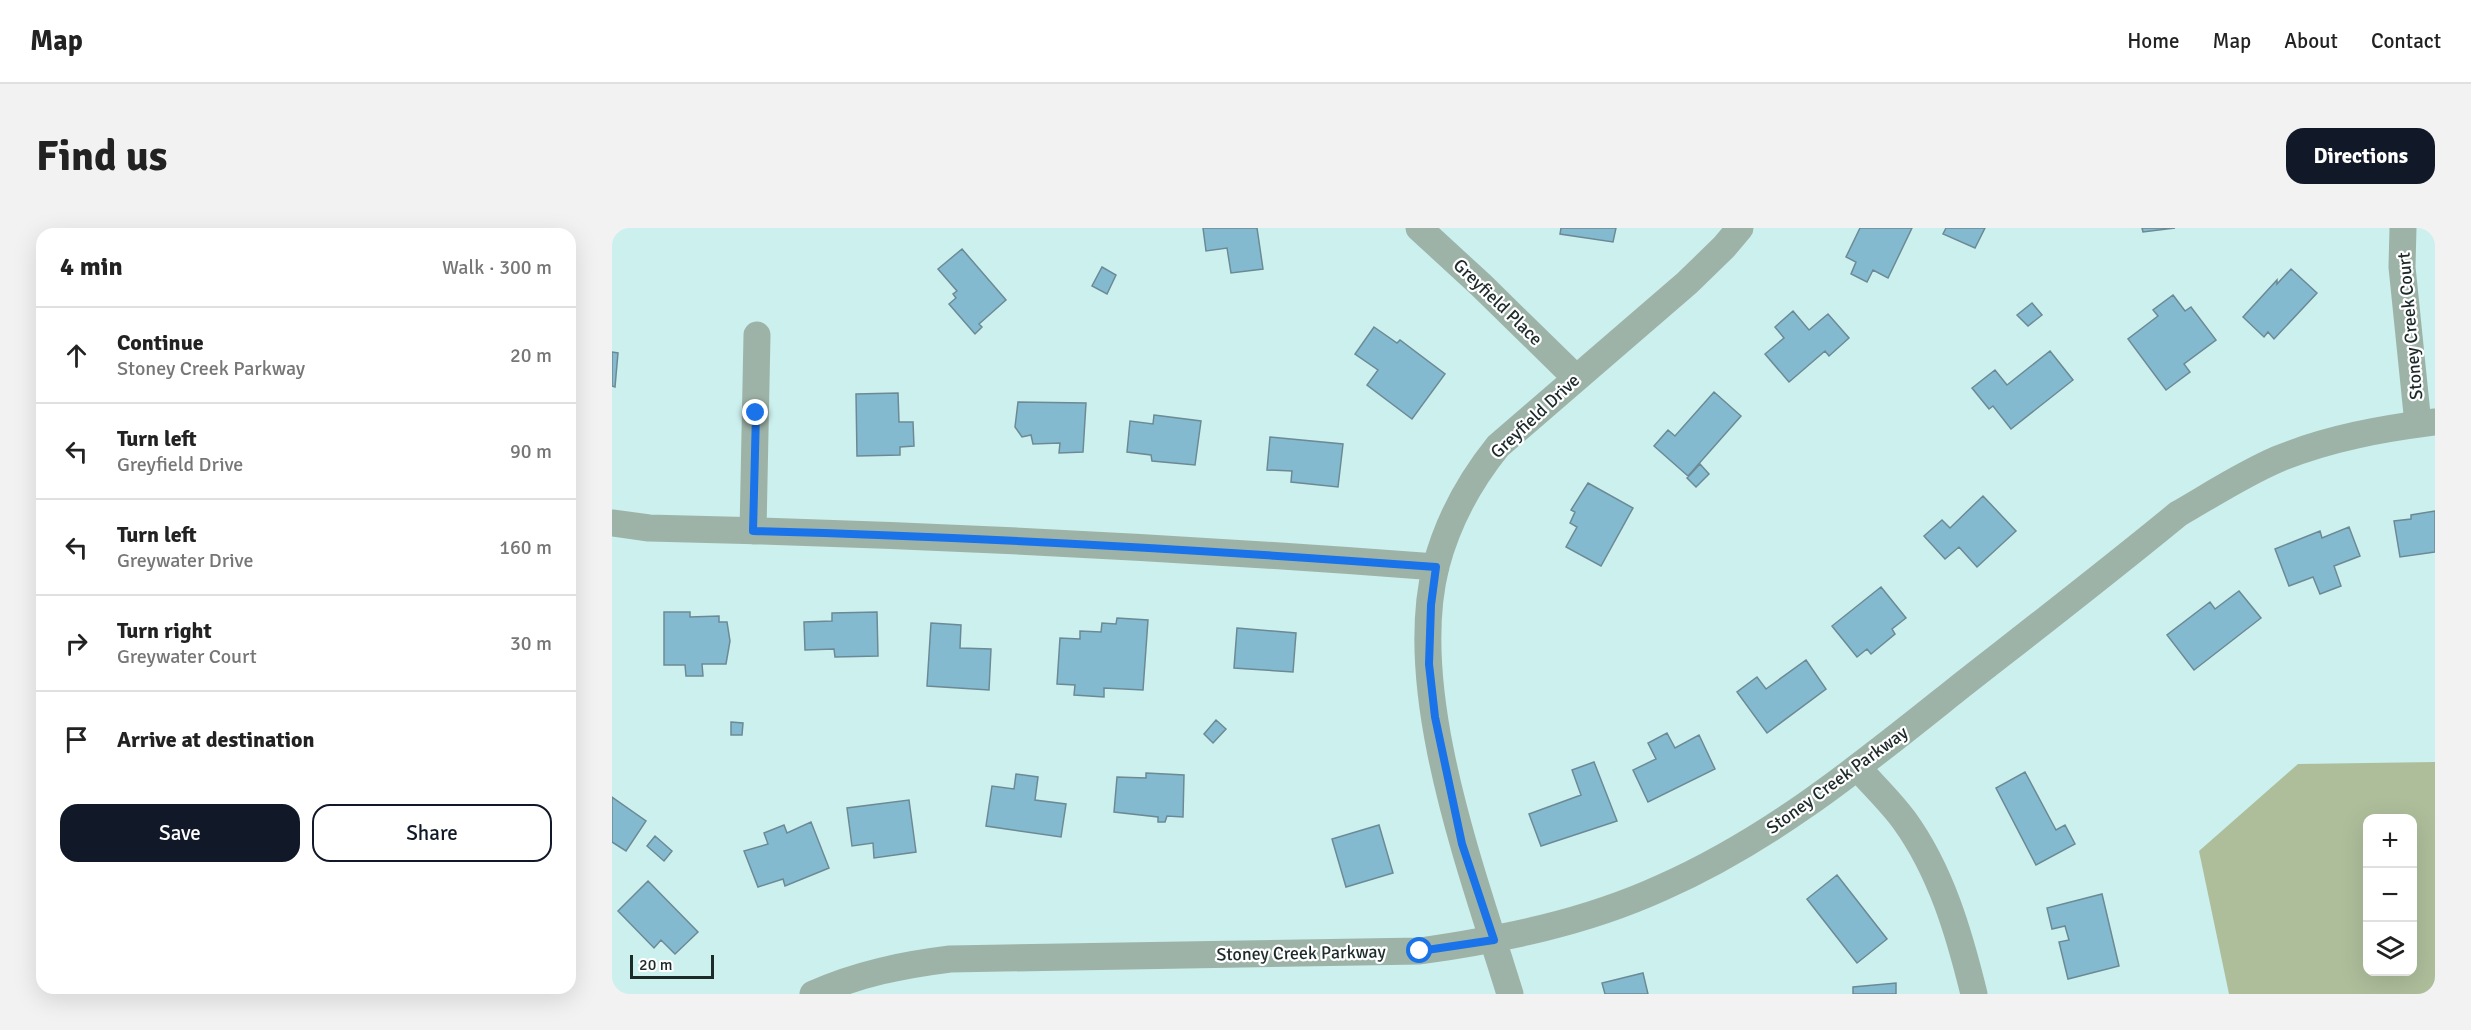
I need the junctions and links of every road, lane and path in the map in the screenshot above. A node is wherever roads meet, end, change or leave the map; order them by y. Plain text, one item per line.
1 (1419, 228) edge
2 (1740, 228) edge
3 (2403, 228) edge
4 (757, 334) dead end
5 (1576, 378) junction
6 (2427, 423) edge
7 (612, 523) edge
8 (753, 531) junction
9 (1436, 567) junction
10 (1858, 768) junction
11 (1494, 940) junction
12 (813, 994) edge
13 (1510, 994) edge
14 (1974, 994) edge

1 - 5 street, Greyfield Place
2 - 5 street, Greyfield Drive
3 - 6 street, Stoney Creek Court
4 - 8 street
5 - 9 street, Greyfield Drive
6 - 10 street, Stoney Creek Parkway
7 - 8 street
8 - 9 street
9 - 11 street, Greyfield Drive
10 - 11 street, Stoney Creek Parkway
10 - 14 street
11 - 12 street, Stoney Creek Parkway
11 - 13 street, Greyfield Drive

